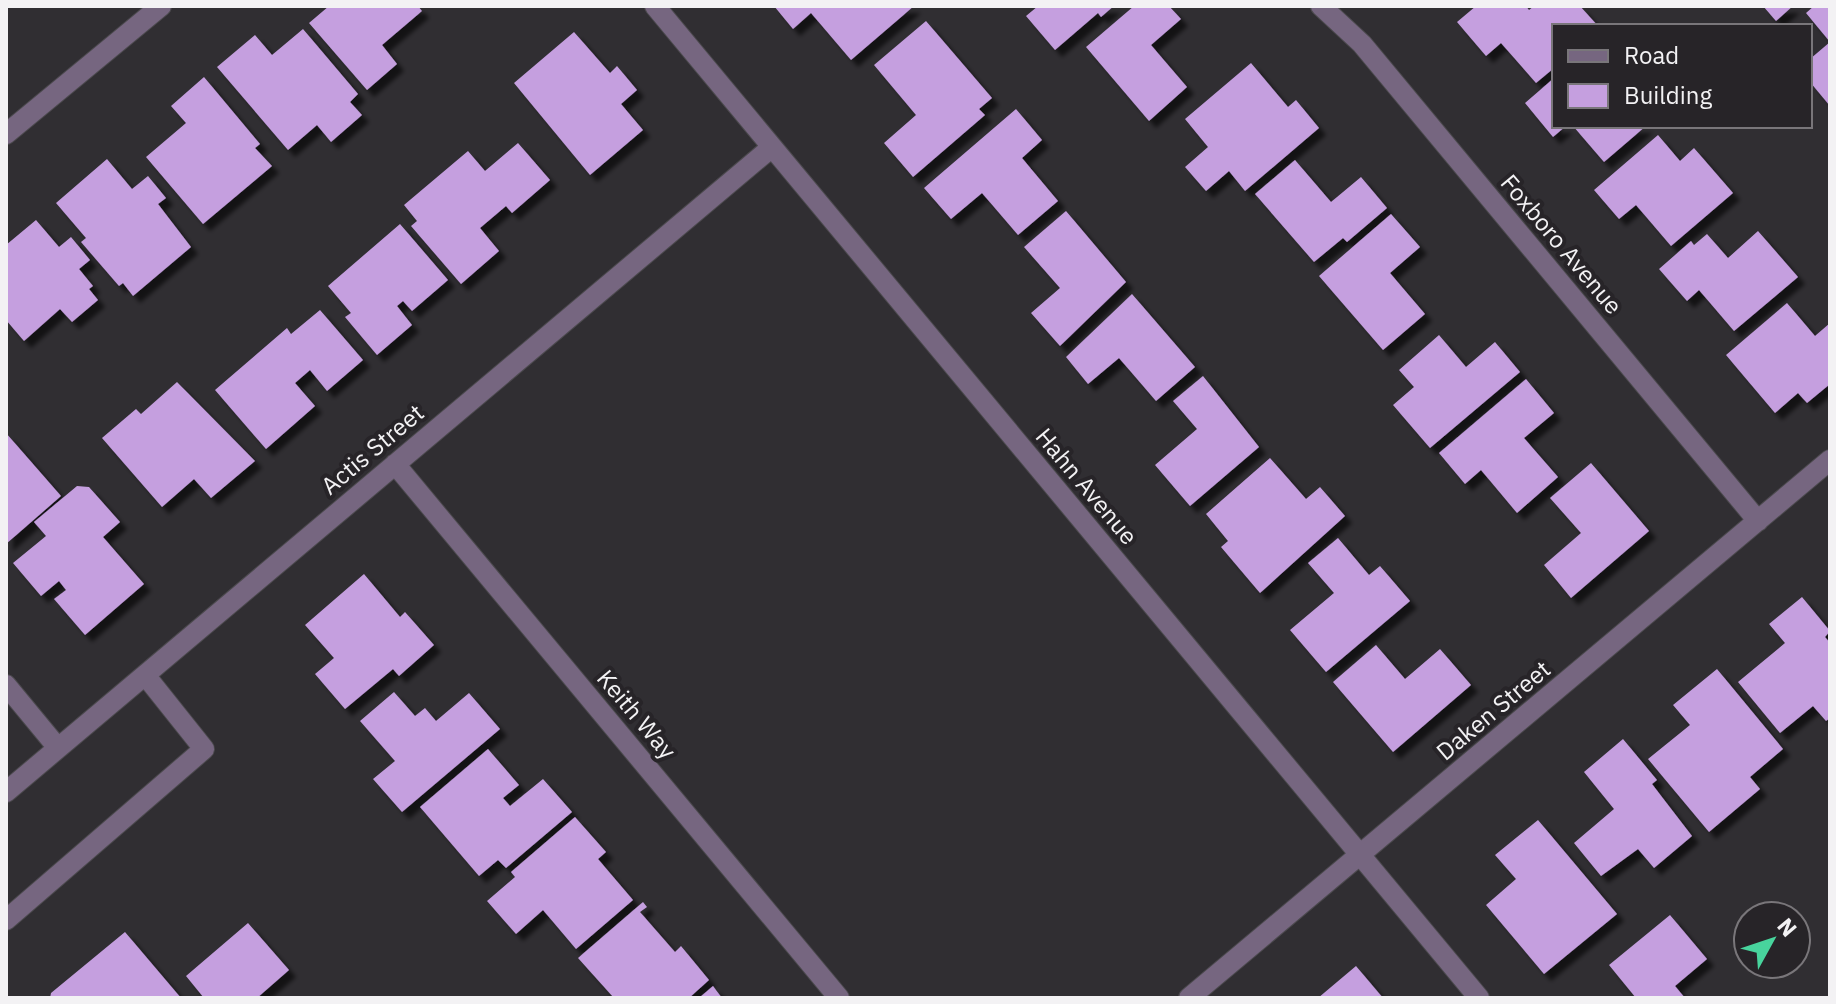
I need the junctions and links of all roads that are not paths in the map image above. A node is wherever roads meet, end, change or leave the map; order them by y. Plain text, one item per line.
1 (161, 6) edge
2 (655, 6) edge
3 (1321, 6) edge
4 (6, 134) edge
5 (772, 147) junction
6 (1830, 460) edge
7 (395, 464) junction
8 (1758, 521) junction
9 (145, 675) junction
10 (6, 685) edge
11 (58, 748) junction
12 (6, 792) edge
13 (1360, 855) junction
14 (6, 920) edge
15 (839, 998) edge
16 (1189, 998) edge
17 (1479, 998) edge

1 - 4 street
2 - 5 street, Hahn Avenue
3 - 8 street, Foxboro Avenue
5 - 7 street, Actis Street
5 - 13 street, Hahn Avenue
6 - 8 street, Daken Street
7 - 9 street, Actis Street
7 - 15 street, Keith Way
8 - 13 street, Daken Street
9 - 11 street, Actis Street
9 - 14 street
10 - 11 street
11 - 12 street, Actis Street
13 - 16 street, Daken Street
13 - 17 street, Hahn Avenue

